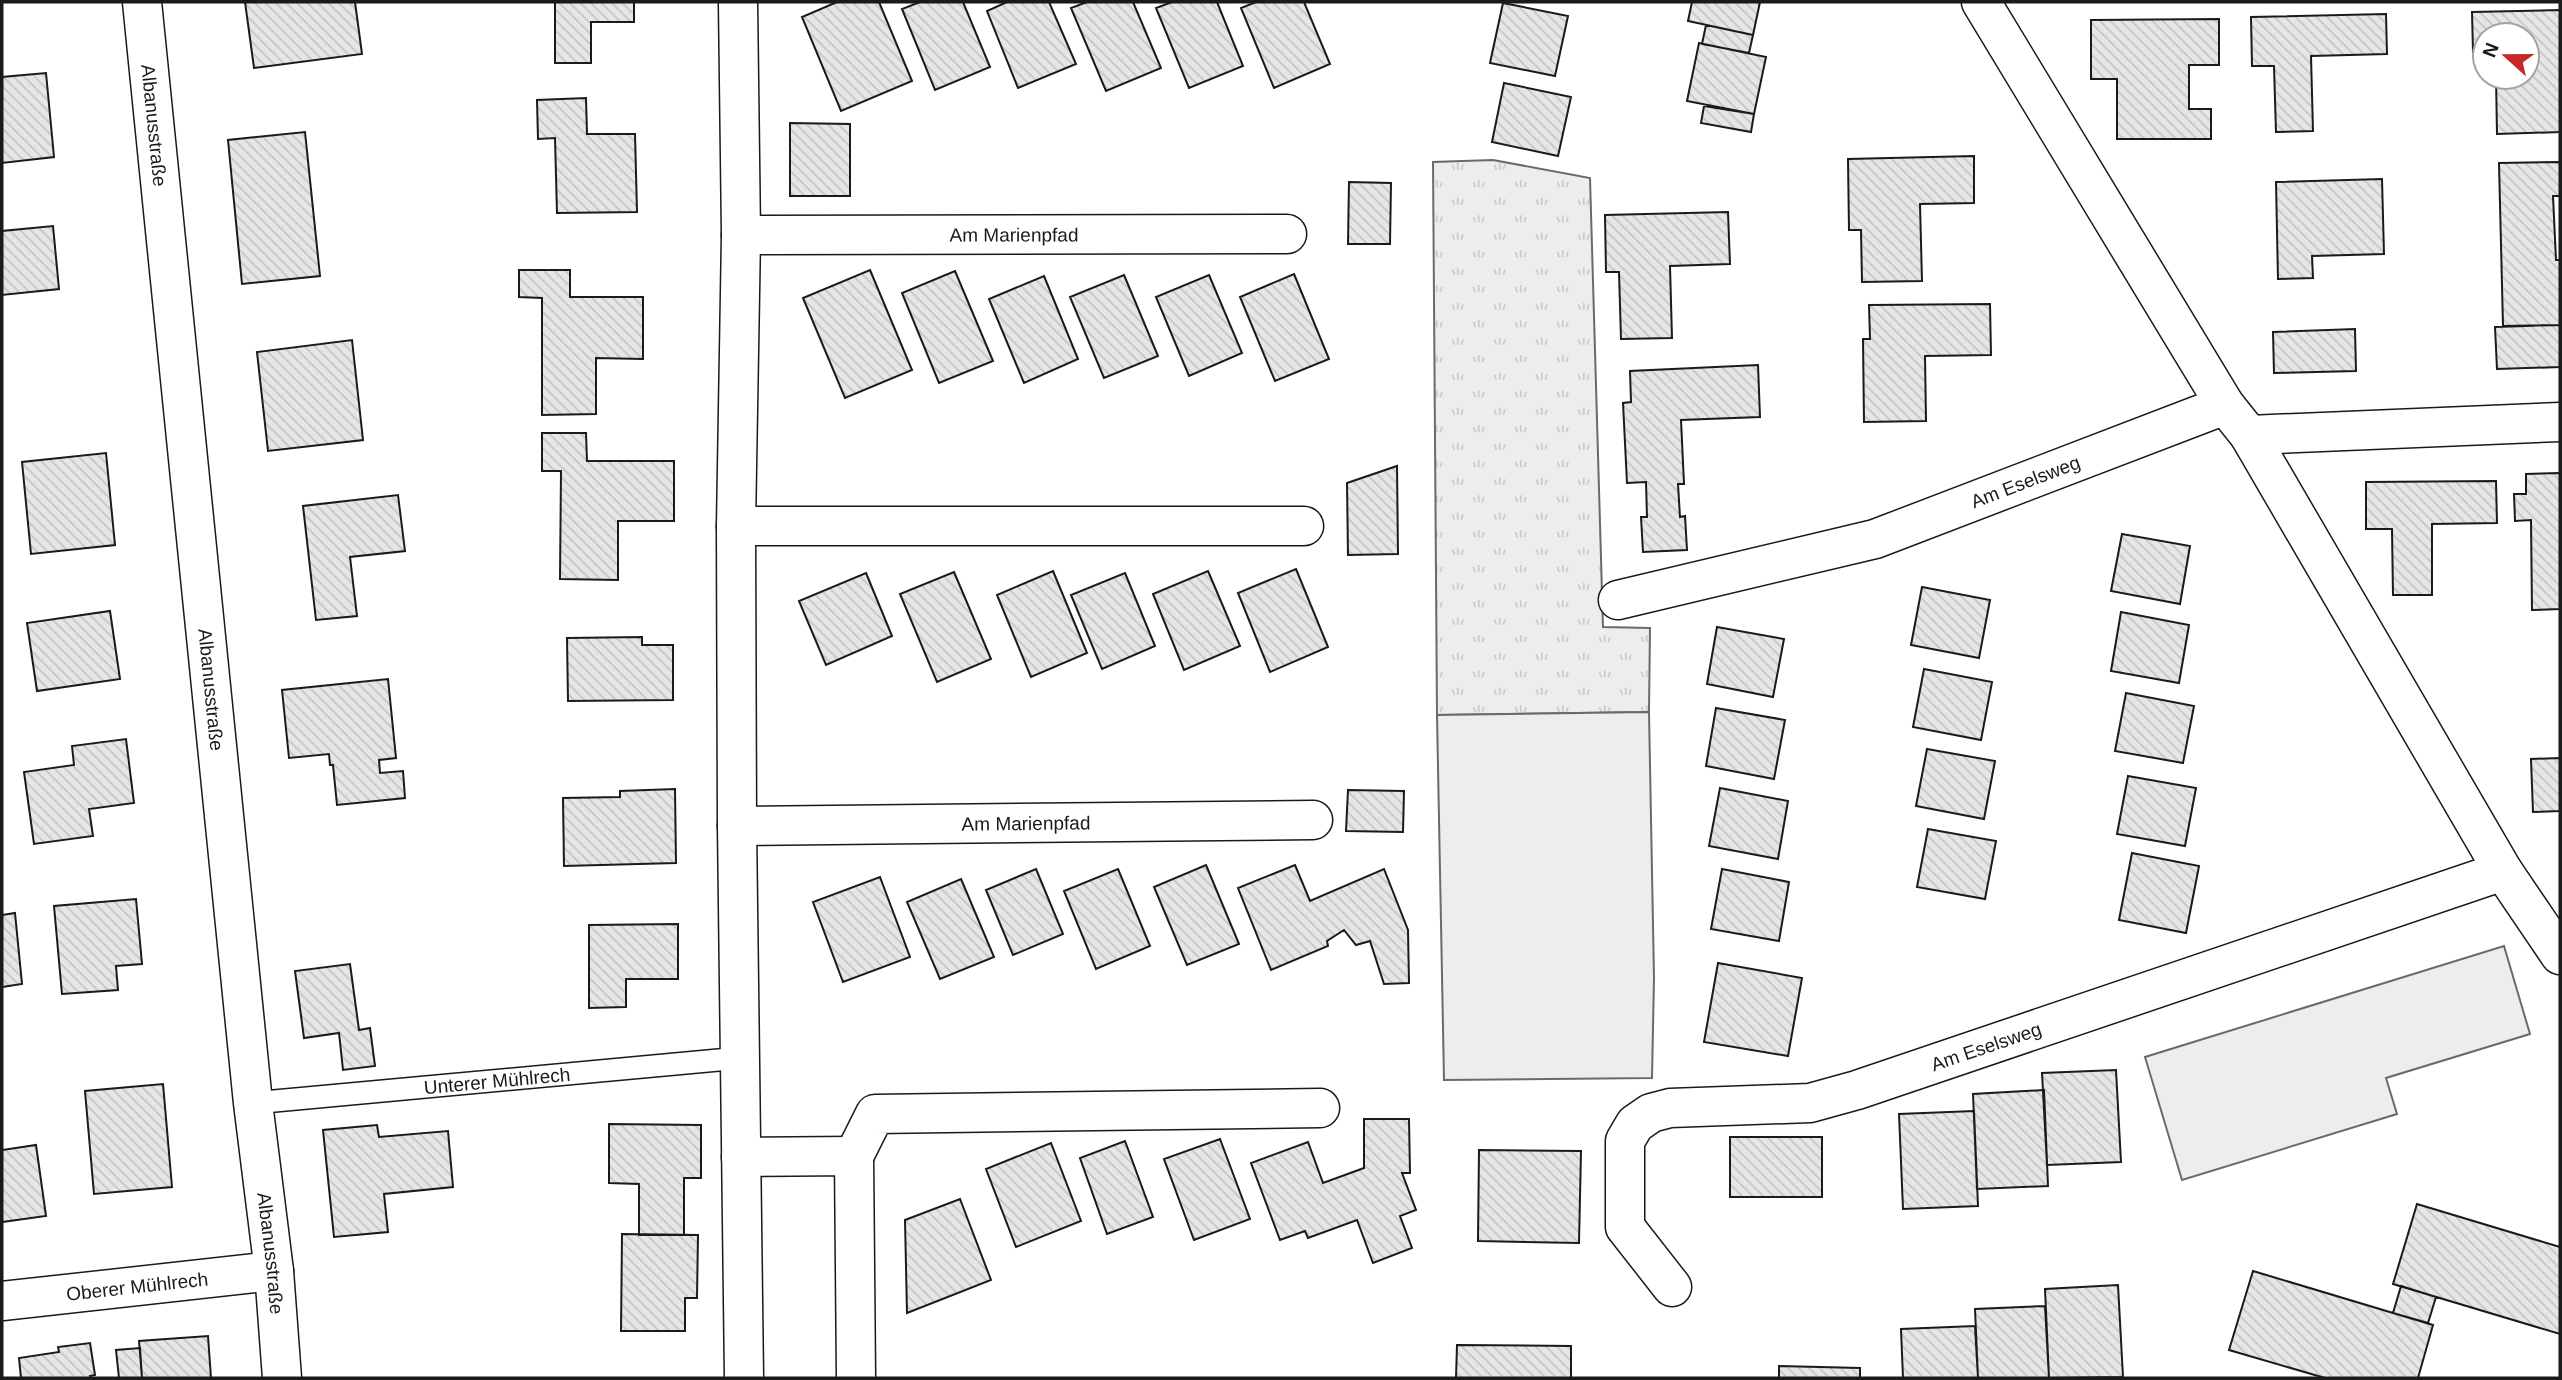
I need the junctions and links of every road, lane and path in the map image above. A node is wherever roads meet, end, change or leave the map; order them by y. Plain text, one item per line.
1 (142, 2) edge
2 (738, 2) edge
3 (1981, 2) edge
4 (1287, 234) dead end
5 (741, 235) junction
6 (2225, 405) junction
7 (2560, 422) edge
8 (2249, 435) junction
9 (736, 526) junction
10 (1304, 526) dead end
11 (1618, 600) dead end
12 (1313, 820) dead end
13 (737, 826) junction
14 (2503, 871) junction
15 (2560, 955) edge
16 (740, 1058) junction
17 (253, 1103) junction
18 (1320, 1108) dead end
19 (854, 1156) junction
20 (741, 1157) junction
21 (274, 1271) junction
22 (1672, 1287) dead end
23 (2, 1301) edge
24 (282, 1378) edge
25 (744, 1378) edge
26 (856, 1378) edge

1 - 17 street, Albanusstraße
2 - 5 street
3 - 6 street
4 - 5 street, Am Marienpfad
5 - 9 street
6 - 8 street
6 - 11 street, Am Eselsweg
7 - 8 street
8 - 14 street
9 - 10 street
9 - 13 street
12 - 13 street, Am Marienpfad
13 - 16 street
14 - 15 street
14 - 22 street, Am Eselsweg
16 - 17 lane, Unterer Mühlrech
16 - 20 street
17 - 21 street, Albanusstraße
18 - 19 street
19 - 20 street
19 - 26 street
20 - 25 street
21 - 23 street, Oberer Mühlrech
21 - 24 street, Albanusstraße

